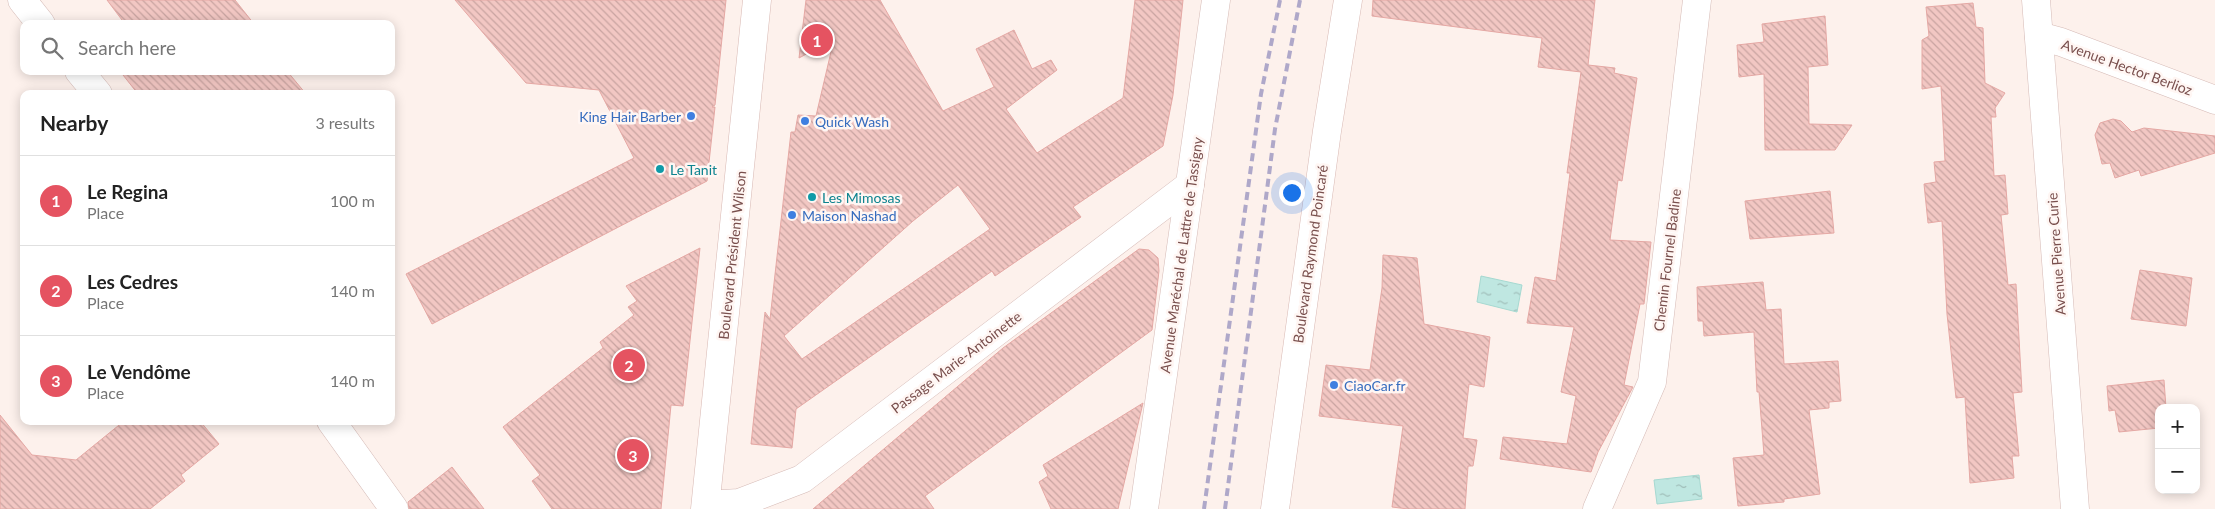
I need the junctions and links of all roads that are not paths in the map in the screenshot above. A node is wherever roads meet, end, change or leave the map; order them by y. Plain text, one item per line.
1 (22, 0) edge
2 (757, 0) edge
3 (1216, 0) edge
4 (1348, 0) edge
5 (1697, 0) edge
6 (2036, 0) edge
7 (38, 20) edge
8 (2039, 36) junction
9 (82, 75) edge
10 (95, 90) edge
11 (2215, 100) edge
12 (1190, 185) junction
13 (334, 425) edge
14 (705, 507) edge
15 (394, 509) edge
16 (1144, 509) edge
17 (1276, 509) edge
18 (1597, 509) edge
19 (2075, 509) edge

1 - 7 street
2 - 14 street, Boulevard Président Wilson
3 - 12 street, Avenue Maréchal de Lattre de Tassigny
4 - 17 street, Boulevard Raymond Poincaré
5 - 18 street, Chemin Fournel Badine
6 - 8 street, Avenue Pierre Curie
8 - 11 street, Avenue Hector Berlioz
8 - 19 street, Avenue Pierre Curie
9 - 10 street
12 - 14 street, Passage Marie-Antoinette
12 - 16 street, Avenue Maréchal de Lattre de Tassigny
13 - 15 street

